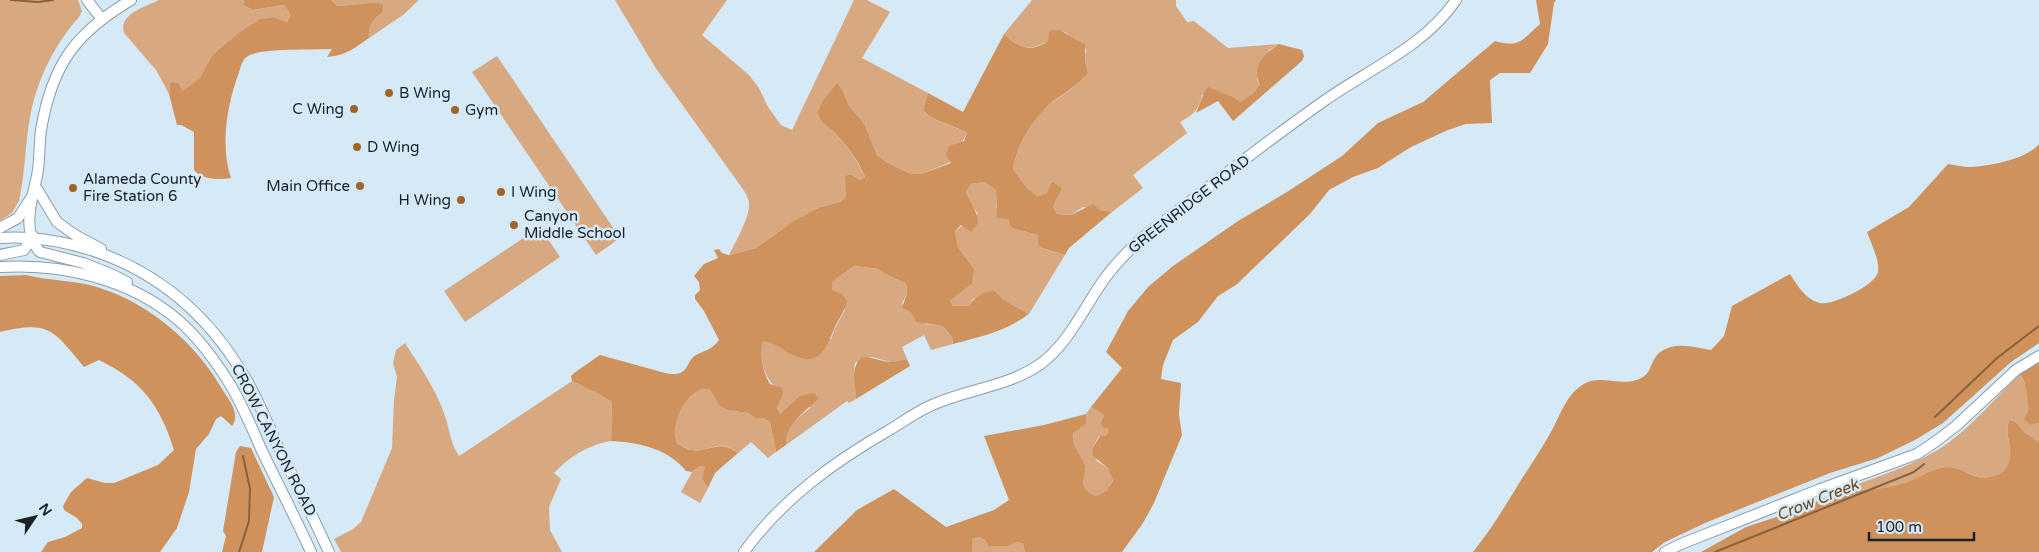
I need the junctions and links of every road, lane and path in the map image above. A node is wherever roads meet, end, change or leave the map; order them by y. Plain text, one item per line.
1 (87, 0) edge
2 (130, 0) edge
3 (1456, 0) edge
4 (101, 18) junction
5 (34, 189) junction
6 (0, 228) edge
7 (0, 238) edge
8 (31, 239) junction
9 (0, 255) edge
10 (114, 258) junction
11 (0, 267) edge
12 (146, 298) junction
13 (2039, 356) edge
14 (329, 551) edge
15 (311, 552) edge
16 (744, 552) edge
17 (1665, 552) edge

1 - 4 main road
2 - 4 main road
3 - 16 main road, GREENRIDGE ROAD
4 - 5 main road
5 - 6 main road
5 - 8 main road
5 - 10 main road
7 - 8 main road, CROW CANYON ROAD
8 - 9 main road
8 - 10 main road, CROW CANYON ROAD
8 - 12 main road
10 - 14 main road, CROW CANYON ROAD
11 - 12 main road, CROW CANYON ROAD
12 - 15 main road, CROW CANYON ROAD
13 - 17 main road

